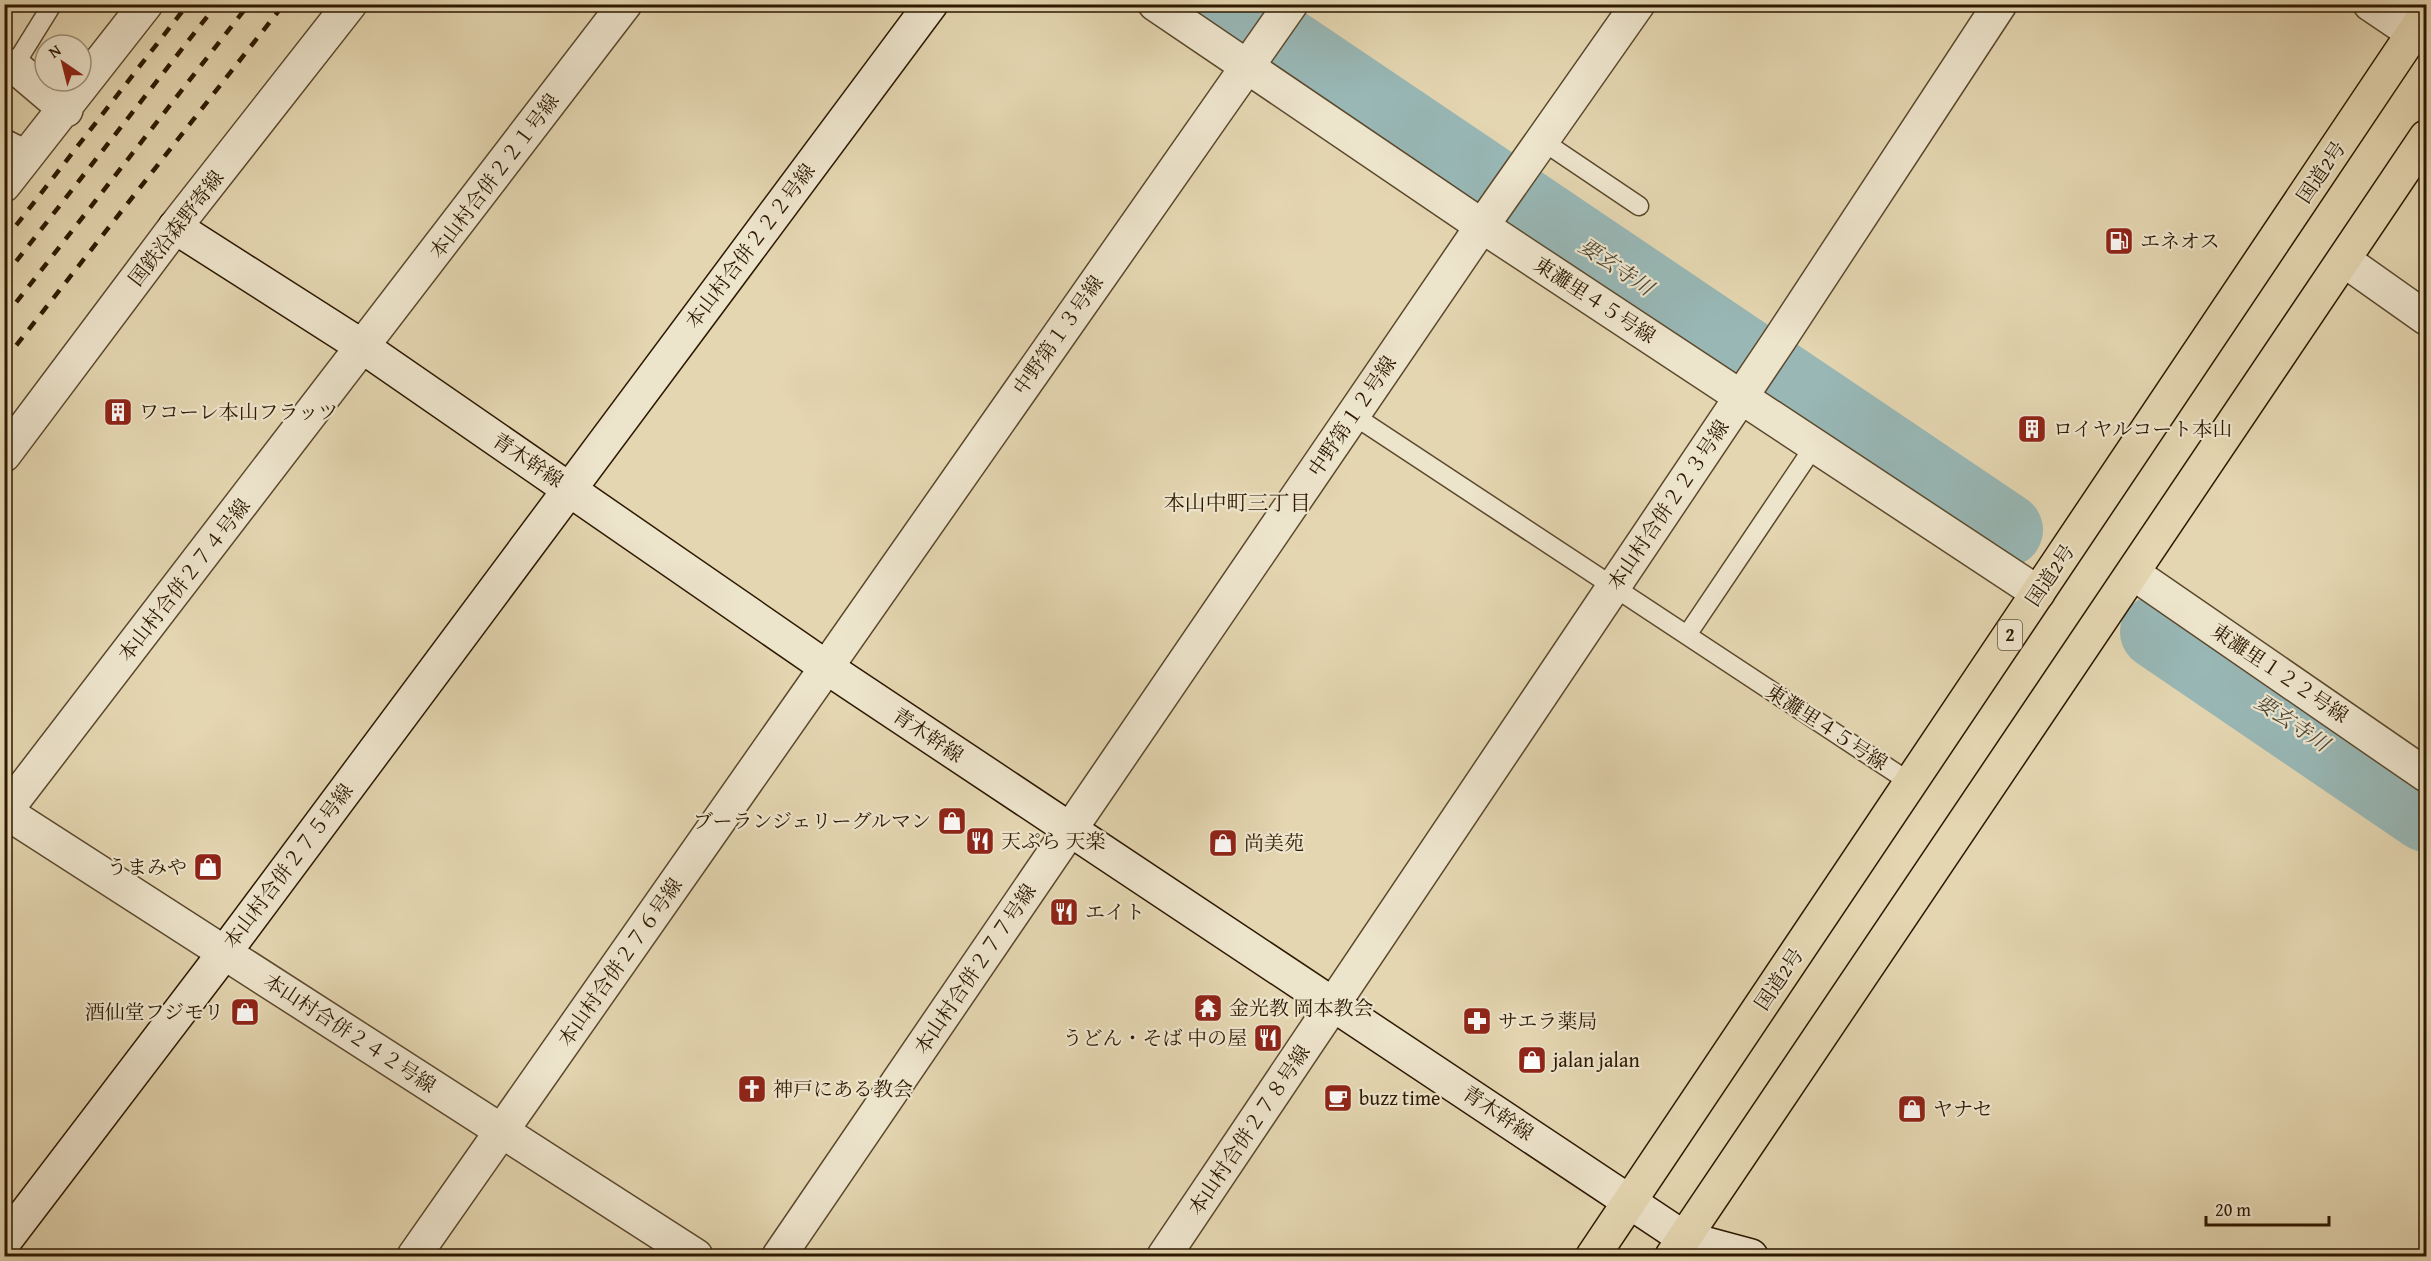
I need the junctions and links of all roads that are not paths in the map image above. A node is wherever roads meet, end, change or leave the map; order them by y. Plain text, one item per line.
1 (46, 4) edge
2 (146, 4) edge
3 (350, 4) edge
4 (625, 4) edge
5 (931, 4) edge
6 (1155, 4) edge
7 (1638, 4) edge
8 (2000, 4) edge
9 (2370, 4) edge
10 (1290, 6) edge
11 (2420, 24) edge
12 (1247, 66) junction
13 (9, 69) edge
14 (66, 110) junction
15 (2427, 137) edge
16 (1541, 140) junction
17 (18, 145) edge
18 (4, 185) edge
19 (1639, 206) dead end
20 (1482, 226) junction
21 (176, 227) junction
22 (2344, 260) junction
23 (2427, 318) edge
24 (363, 347) junction
25 (1741, 396) junction
26 (1353, 415) junction
27 (1815, 445) junction
28 (4, 454) edge
29 (569, 488) junction
30 (2133, 573) junction
31 (1614, 586) junction
32 (2038, 593) junction
33 (1687, 635) junction
34 (826, 667) junction
35 (2424, 766) edge
36 (1911, 783) junction
37 (5, 812) edge
38 (1070, 830) junction
39 (225, 952) junction
40 (1334, 1004) junction
41 (502, 1131) junction
42 (1630, 1201) junction
43 (4, 1242) edge
44 (1683, 1250) edge
45 (414, 1257) edge
46 (696, 1257) edge
47 (779, 1257) edge
48 (1164, 1257) edge
49 (1593, 1257) edge
50 (1751, 1257) edge

1 - 13 lane
2 - 14 street
3 - 21 street, 国鉄沿森野寄線
4 - 24 street, 本山村合併２２１号線
5 - 29 street, 本山村合併２２２号線
6 - 12 street, 東灘里４５号線
7 - 16 street, 中野第１２号線
8 - 25 street, 本山村合併２２３号線
9 - 11 street
10 - 12 street, 中野第１３号線
11 - 32 highway, 国道2号 / 2
12 - 20 street, 東灘里４５号線
12 - 34 street, 中野第１３号線
13 - 14 street
14 - 17 street
15 - 22 highway
16 - 19 lane
16 - 20 street, 中野第１２号線
17 - 18 street
20 - 25 street, 東灘里４５号線
20 - 26 street, 中野第１２号線
21 - 24 street, 青木幹線
21 - 28 street, 国鉄沿森野寄線
22 - 23 street
22 - 30 highway
24 - 29 street, 青木幹線
24 - 37 street, 本山村合併２７４号線
25 - 27 street, 東灘里４５号線
25 - 31 street, 本山村合併２２３号線
26 - 31 lane, 東灘里４５号線
26 - 38 street, 中野第１２号線
27 - 32 street, 東灘里４５号線
27 - 33 lane
29 - 34 street, 青木幹線
29 - 39 street, 本山村合併２７５号線
30 - 35 street, 東灘里１２２号線
30 - 44 highway
31 - 33 lane, 東灘里４５号線
31 - 40 street, 本山村合併２２３号線
32 - 36 highway, 国道2号 / 2
33 - 36 lane, 東灘里４５号線
34 - 38 street, 青木幹線
34 - 41 street, 本山村合併２７６号線
36 - 42 highway, 国道2号 / 2
37 - 39 street, 本山村合併２４２号線
38 - 40 street, 青木幹線
38 - 47 street, 本山村合併２７７号線
39 - 41 street, 本山村合併２４２号線
39 - 43 street, 本山村合併２７５号線
40 - 42 street, 青木幹線
40 - 48 street, 本山村合併２７８号線
41 - 45 street, 本山村合併２７６号線
41 - 46 street, 本山村合併２４２号線
42 - 44 street, 青木幹線
42 - 49 highway, 国道2号 / 2
44 - 50 street, 青木幹線

